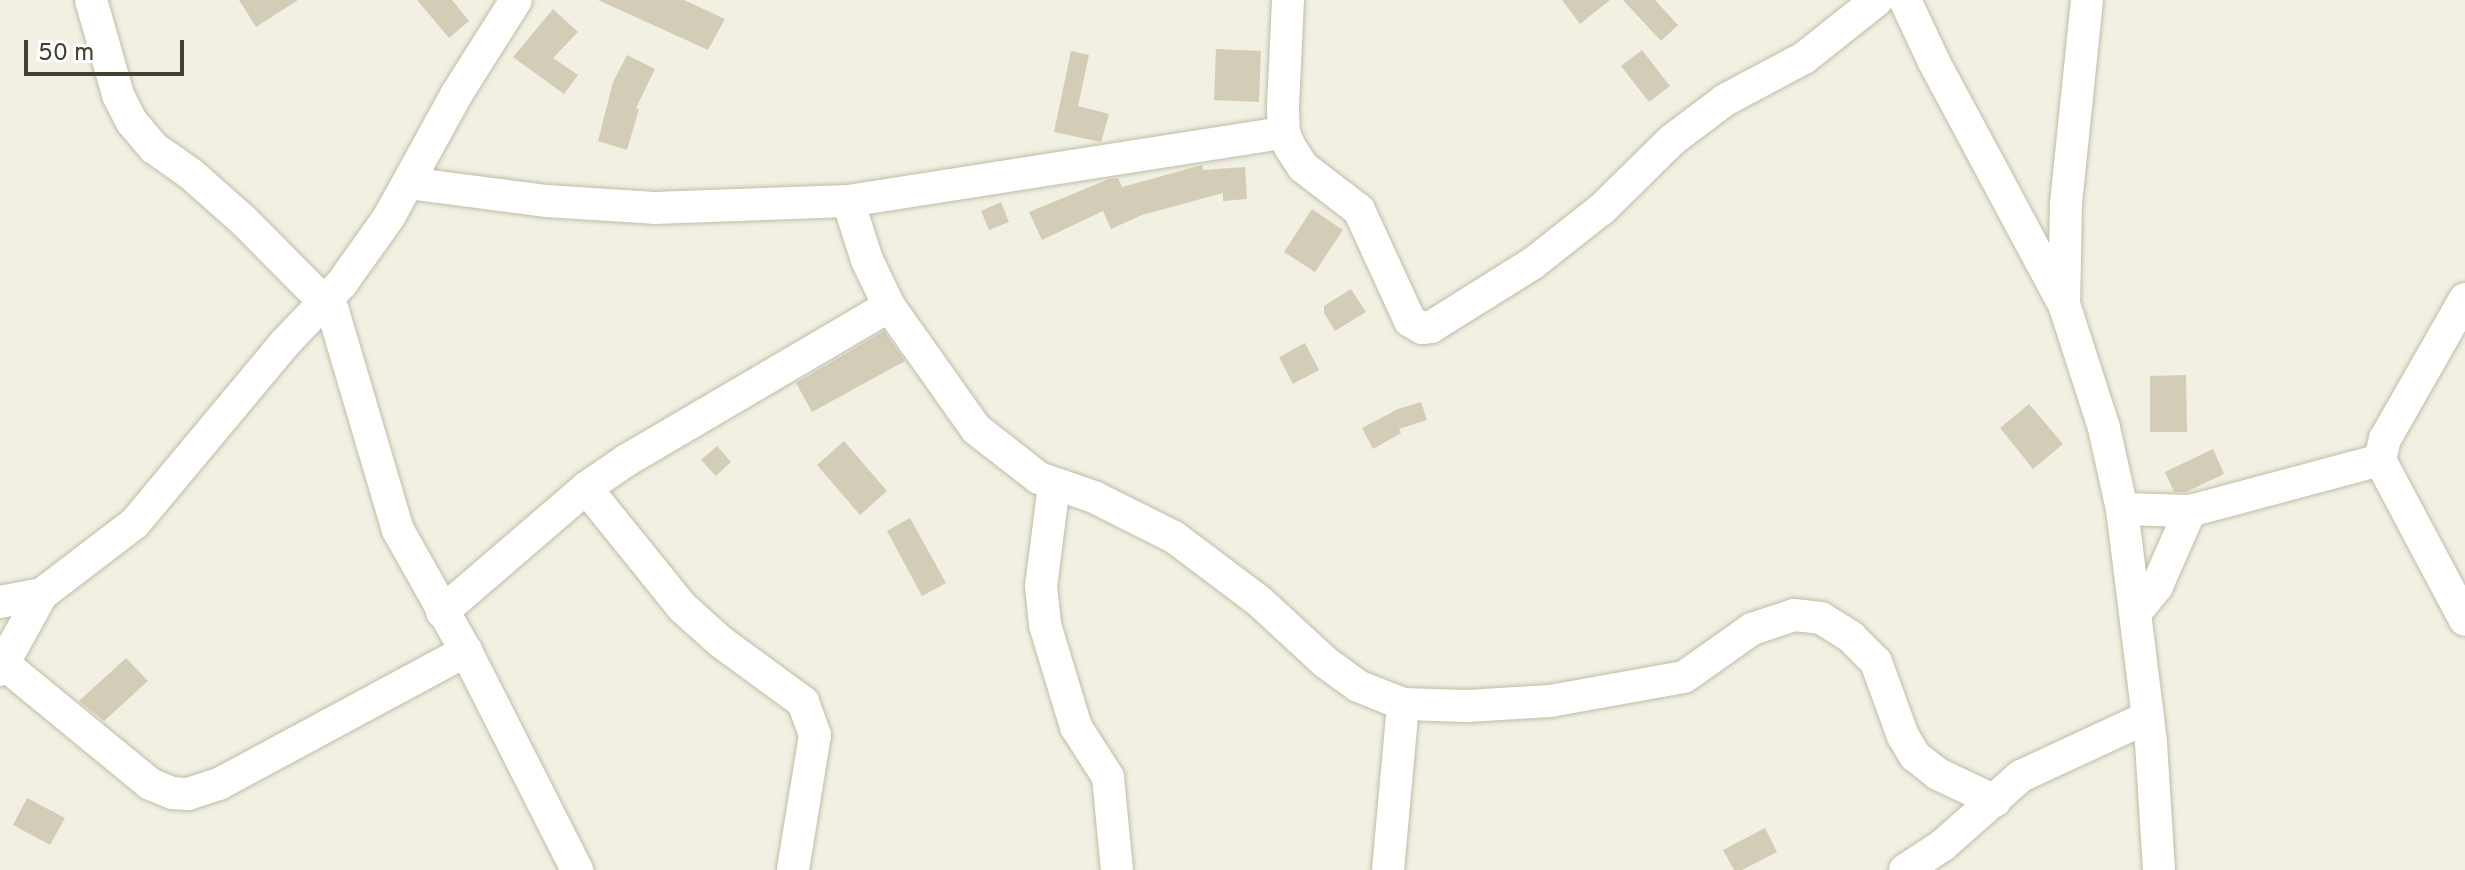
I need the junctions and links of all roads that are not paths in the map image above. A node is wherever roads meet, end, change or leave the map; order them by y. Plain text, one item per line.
1 (91, 0) edge
2 (516, 0) edge
3 (1288, 0) edge
4 (1877, 0) edge
5 (1905, 0) edge
6 (2087, 0) edge
7 (1284, 133) junction
8 (408, 183) junction
9 (848, 201) junction
10 (2465, 299) edge
11 (324, 301) junction
12 (2064, 304) junction
13 (889, 306) junction
14 (2380, 460) junction
15 (1054, 485) junction
16 (586, 488) junction
17 (2122, 509) junction
18 (2190, 511) junction
19 (42, 594) junction
20 (0, 602) edge
21 (2137, 611) junction
22 (442, 612) junction
23 (2465, 620) edge
24 (4, 650) edge
25 (466, 651) junction
26 (1403, 704) junction
27 (2146, 718) junction
28 (1995, 801) junction
29 (577, 870) edge
30 (793, 870) edge
31 (1117, 870) edge
32 (1388, 870) edge
33 (1905, 870) edge
34 (2159, 870) edge

1 - 11 street
2 - 8 street
3 - 7 street
4 - 7 street
5 - 12 street
6 - 12 street
7 - 9 street
8 - 9 street
8 - 11 street
9 - 13 street
10 - 14 street
11 - 19 street
11 - 22 street
12 - 17 street
13 - 15 street
13 - 16 street
14 - 18 street
14 - 23 street
15 - 26 street
15 - 31 street
16 - 22 street
16 - 30 street
17 - 18 street
17 - 21 street
18 - 21 street
19 - 20 street
19 - 24 street
21 - 27 street
22 - 25 street
24 - 25 street
25 - 29 street
26 - 28 street
26 - 32 street
27 - 28 street
27 - 34 street
28 - 33 street

